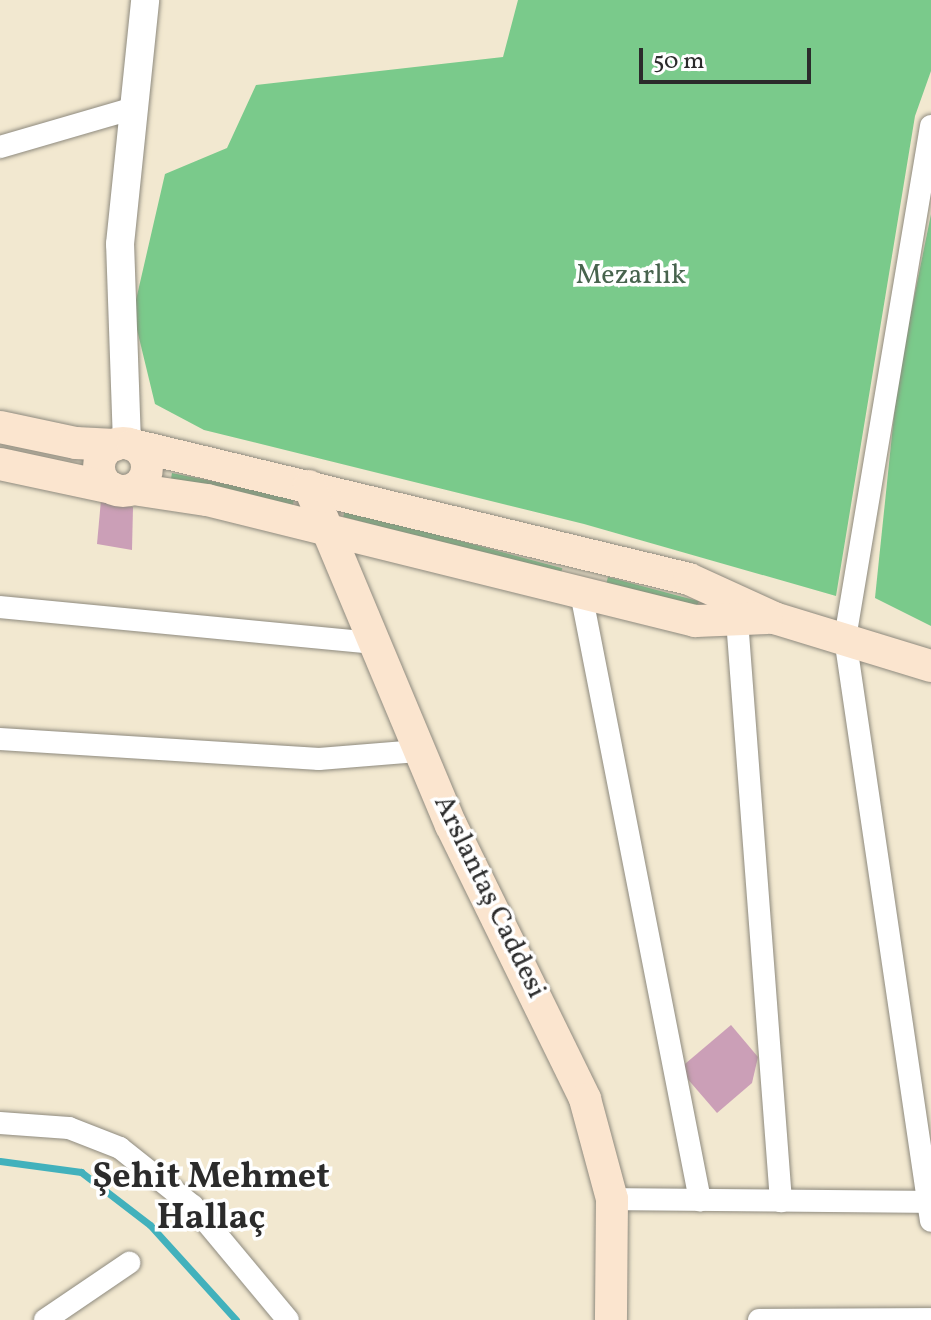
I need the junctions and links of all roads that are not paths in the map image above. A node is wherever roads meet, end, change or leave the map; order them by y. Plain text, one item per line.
1 (145, 0) edge
2 (134, 108) junction
3 (931, 126) edge
4 (0, 147) edge
5 (0, 427) edge
6 (125, 444) junction
7 (0, 464) edge
8 (309, 486) junction
9 (122, 489) junction
10 (327, 530) junction
11 (581, 593) junction
12 (0, 607) edge
13 (774, 618) junction
14 (737, 620) junction
15 (845, 638) junction
16 (374, 643) junction
17 (931, 666) edge
18 (0, 739) edge
19 (418, 751) junction
20 (0, 1123) edge
21 (612, 1199) junction
22 (700, 1200) junction
23 (781, 1201) junction
24 (929, 1208) edge
25 (129, 1263) dead end
26 (791, 1318) edge
27 (611, 1319) edge
28 (931, 1319) edge
29 (45, 1320) edge
30 (288, 1320) edge
31 (759, 1320) edge

1 - 2 street
2 - 4 street
2 - 6 street
3 - 15 street
5 - 6 main road
6 - 8 main road
6 - 9 main road
7 - 9 main road
8 - 10 main road, Arslantaş Caddesi
8 - 13 main road
9 - 10 main road
10 - 11 main road
10 - 16 main road, Arslantaş Caddesi
11 - 14 main road
11 - 22 street
12 - 16 street
13 - 14 main road
13 - 15 main road
14 - 23 street
15 - 17 main road
15 - 24 street
16 - 19 main road, Arslantaş Caddesi
18 - 19 street
19 - 21 main road, Arslantaş Caddesi
20 - 30 street
21 - 22 street
21 - 27 main road, Arslantaş Caddesi
22 - 23 street
23 - 24 street
25 - 29 street
26 - 28 street
26 - 31 street

